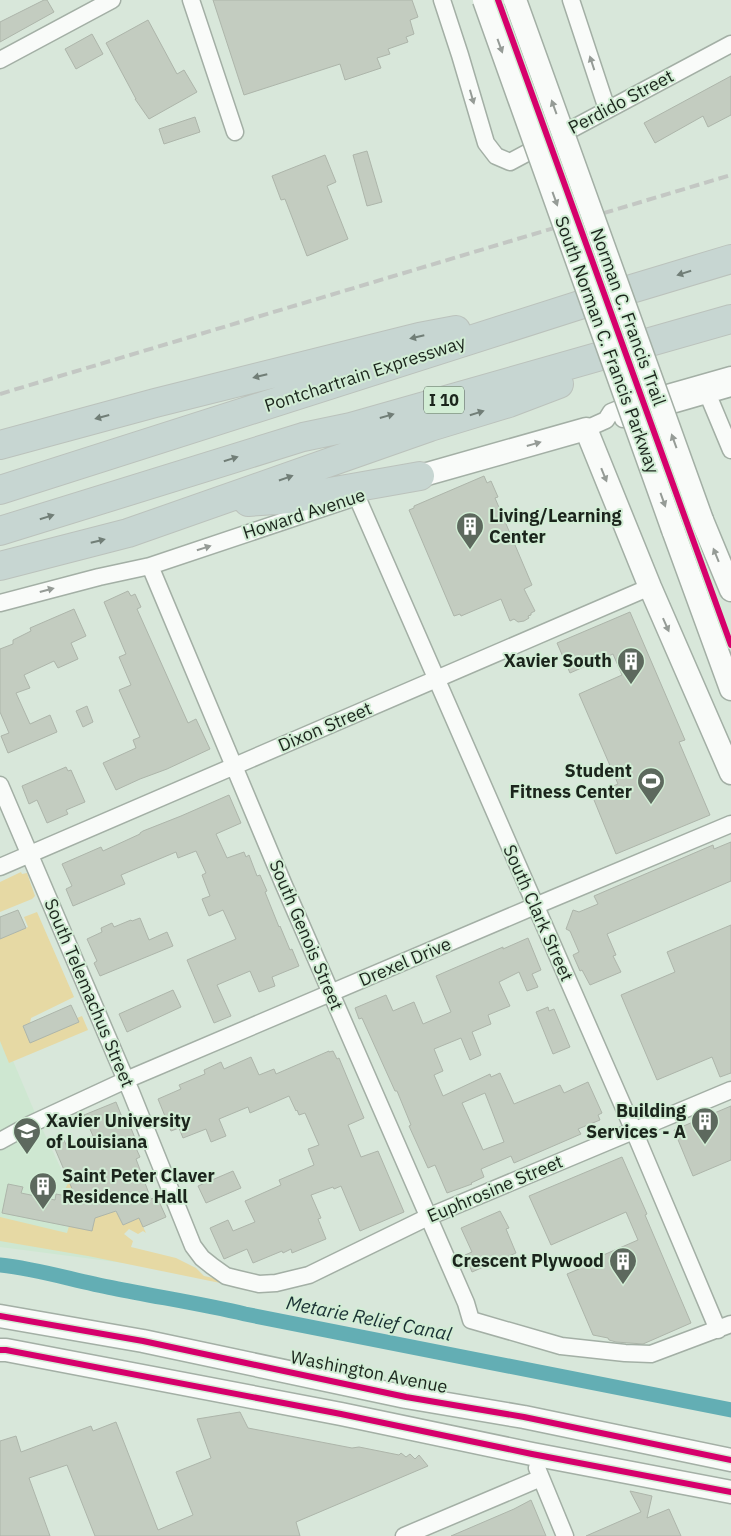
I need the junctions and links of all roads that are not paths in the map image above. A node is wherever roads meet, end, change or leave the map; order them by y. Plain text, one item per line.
1 (112, 0) edge
2 (191, 0) edge
3 (442, 0) edge
4 (484, 0) edge
5 (515, 0) edge
6 (571, 0) edge
7 (731, 44) edge
8 (0, 60) edge
9 (607, 109) junction
10 (235, 132) dead end
11 (731, 259) edge
12 (552, 314) junction
13 (731, 319) edge
14 (705, 327) junction
15 (731, 374) edge
16 (731, 388) edge
17 (708, 395) junction
18 (606, 420) junction
19 (586, 430) junction
20 (0, 444) edge
21 (731, 450) edge
22 (420, 476) junction
23 (0, 490) edge
24 (357, 497) junction
25 (207, 506) junction
26 (0, 531) edge
27 (0, 566) edge
28 (150, 566) junction
29 (650, 587) junction
30 (731, 590) edge
31 (0, 603) edge
32 (436, 679) junction
33 (731, 689) edge
34 (234, 767) junction
35 (731, 773) edge
36 (0, 785) edge
37 (731, 824) edge
38 (29, 854) junction
39 (0, 867) edge
40 (535, 906) junction
41 (331, 994) junction
42 (126, 1080) junction
43 (731, 1090) edge
44 (634, 1131) junction
45 (0, 1141) edge
46 (428, 1217) junction
47 (260, 1284) joint
48 (0, 1316) edge
49 (725, 1327) edge
50 (143, 1342) junction
51 (0, 1350) edge
52 (136, 1375) junction
53 (406, 1397) junction
54 (400, 1426) junction
55 (698, 1453) junction
56 (532, 1454) junction
57 (731, 1460) edge
58 (541, 1478) junction
59 (691, 1485) junction
60 (731, 1492) edge
61 (404, 1536) edge
62 (565, 1536) edge

1 - 8 street
2 - 10 street
3 -> 9 street, Perdido Street
4 -> 33 street, South Norman C. Francis Parkway, bridge
30 -> 5 street, South Norman C. Francis Parkway, bridge
9 -> 6 street
7 - 9 street, Perdido Street
11 -> 12 highway, Pontchartrain Expressway
12 -> 20 highway
12 - 23 highway, Pontchartrain Expressway
13 - 14 highway, I 10
25 -> 14 highway
26 -> 14 highway, I 10
15 - 18 street, Howard Avenue
16 - 17 street, Howard Avenue
17 - 18 street, Howard Avenue
17 - 21 street
18 - 19 street, Howard Avenue
22 -> 19 street, Howard Avenue
19 -> 29 street
22 - 24 street, Howard Avenue
22 - 25 highway
28 -> 24 street, Howard Avenue
24 - 32 street, South Clark Street
27 -> 25 highway
31 -> 28 street, Howard Avenue
28 - 34 street, South Genois Street
29 - 32 street, Dixon Street
29 -> 35 street
32 - 34 street, Dixon Street
32 - 40 street, South Clark Street
34 - 38 street, Dixon Street
34 - 41 street, South Genois Street
36 - 38 street, South Telemachus Street
37 - 40 street, Drexel Drive
38 - 39 street, Dixon Street
38 - 42 street, South Telemachus Street
40 - 41 street, Drexel Drive
40 - 44 street, South Clark Street
41 - 42 street, Drexel Drive
41 - 46 street, South Genois Street
42 - 45 street, Drexel Drive
42 - 47 street, South Telemachus Street
43 - 44 street, Euphrosine Street
44 - 46 street, Euphrosine Street
44 - 49 street, South Clark Street
46 - 47 street, Euphrosine Street
46 - 49 street, South Genois Street
48 - 50 street, Washington Avenue
50 - 52 street
50 - 53 street, Washington Avenue
51 - 52 street
52 - 54 street
53 - 54 street
53 - 55 street, Washington Avenue
54 - 56 street
55 - 57 street, Washington Avenue
55 - 59 street
56 - 58 street
56 - 59 street
58 - 61 street
58 - 62 street
59 - 60 street

